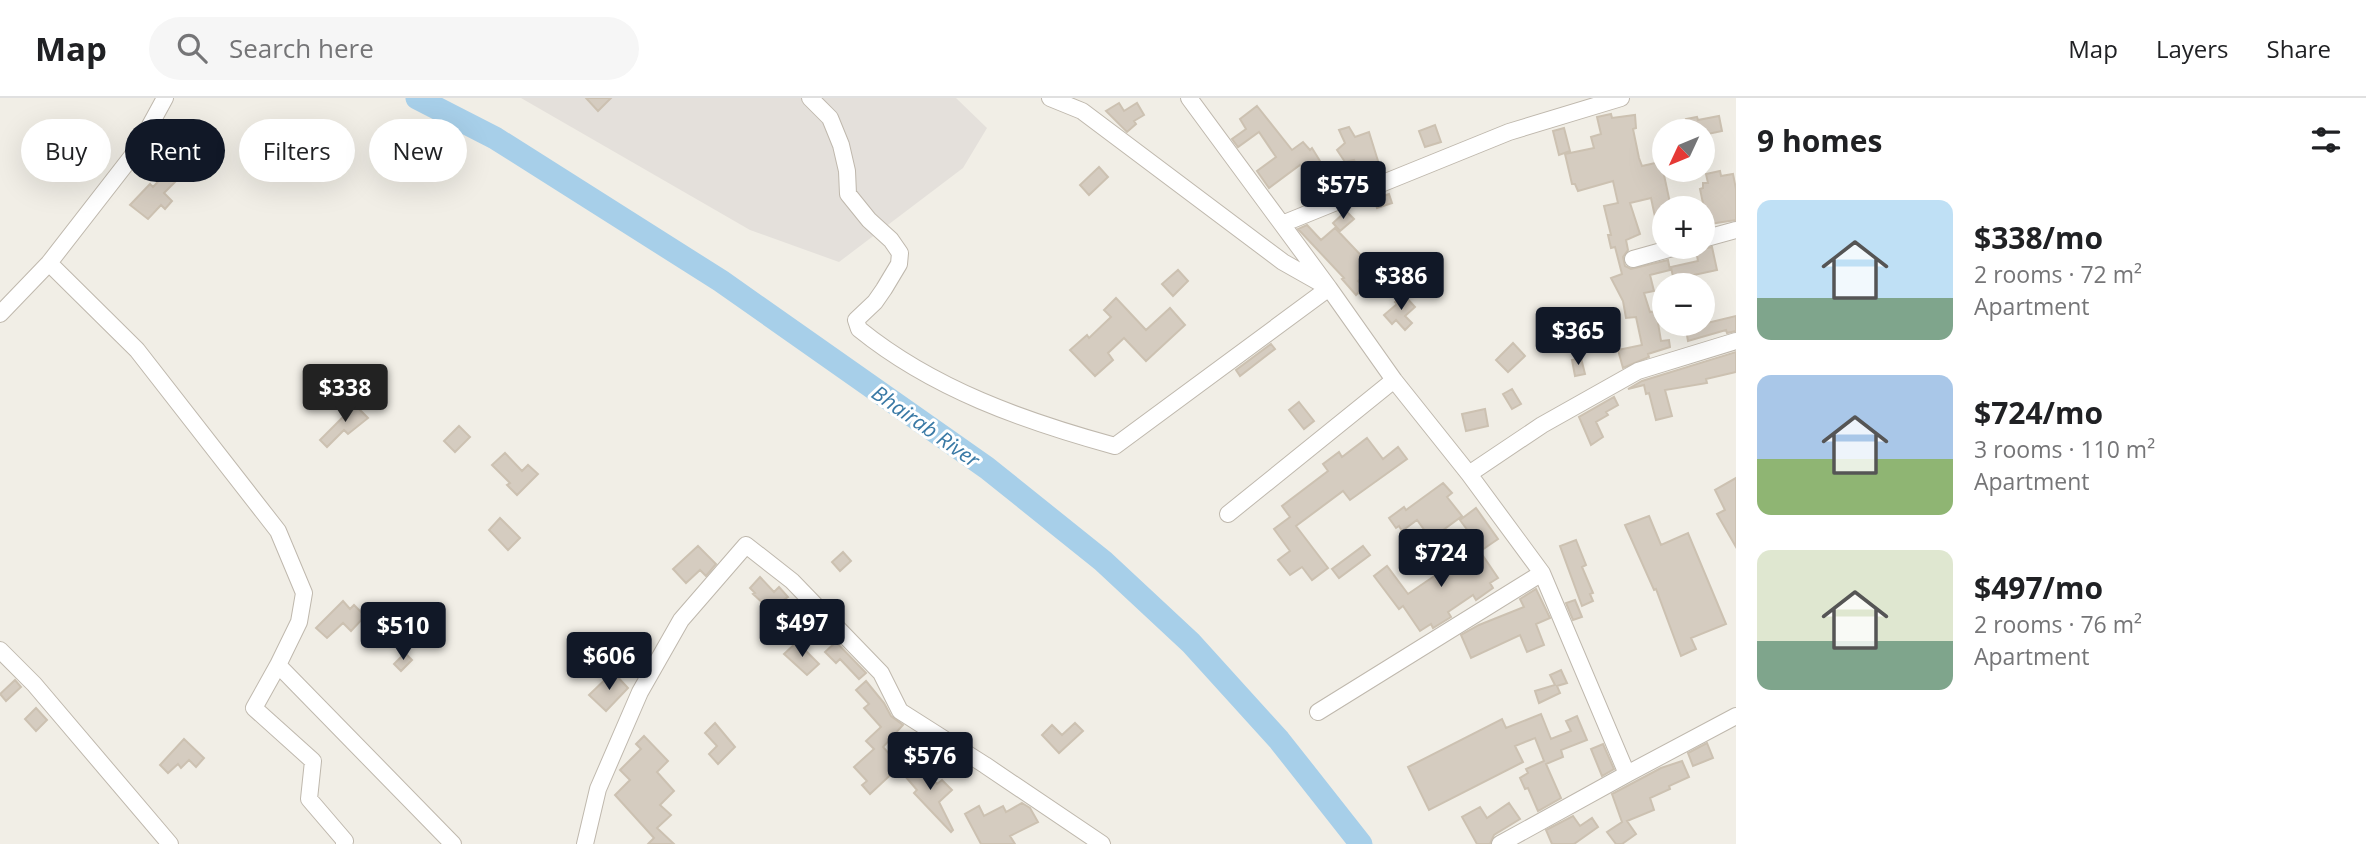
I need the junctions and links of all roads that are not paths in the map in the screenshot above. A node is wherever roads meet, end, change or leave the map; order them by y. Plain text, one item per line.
1 (164, 98) edge
2 (810, 98) edge
3 (1050, 98) edge
4 (1189, 98) edge
5 (1621, 98) edge
6 (1282, 224) junction
7 (1736, 230) edge
8 (1715, 236) edge
9 (1652, 254) edge
10 (1633, 259) dead end
11 (49, 262) junction
12 (1329, 288) junction
13 (0, 314) edge
14 (1736, 341) edge
15 (1394, 380) junction
16 (1469, 474) junction
17 (1228, 514) dead end
18 (1542, 573) junction
19 (0, 650) edge
20 (278, 665) junction
21 (1318, 712) dead end
22 (1736, 716) edge
23 (1627, 774) junction
24 (170, 844) edge
25 (344, 844) edge
26 (453, 844) edge
27 (585, 844) edge
28 (1102, 844) edge
29 (1500, 844) edge

1 - 11 street
2 - 12 street
3 - 12 street
4 - 6 street
5 - 6 street
6 - 12 street
7 - 8 street
9 - 10 street
11 - 13 street
11 - 20 street
12 - 15 street
14 - 16 street
15 - 16 street
15 - 17 street
16 - 18 street
18 - 21 street
18 - 23 street
19 - 24 street
20 - 25 street
20 - 26 street
22 - 23 street
23 - 29 street
27 - 28 street

